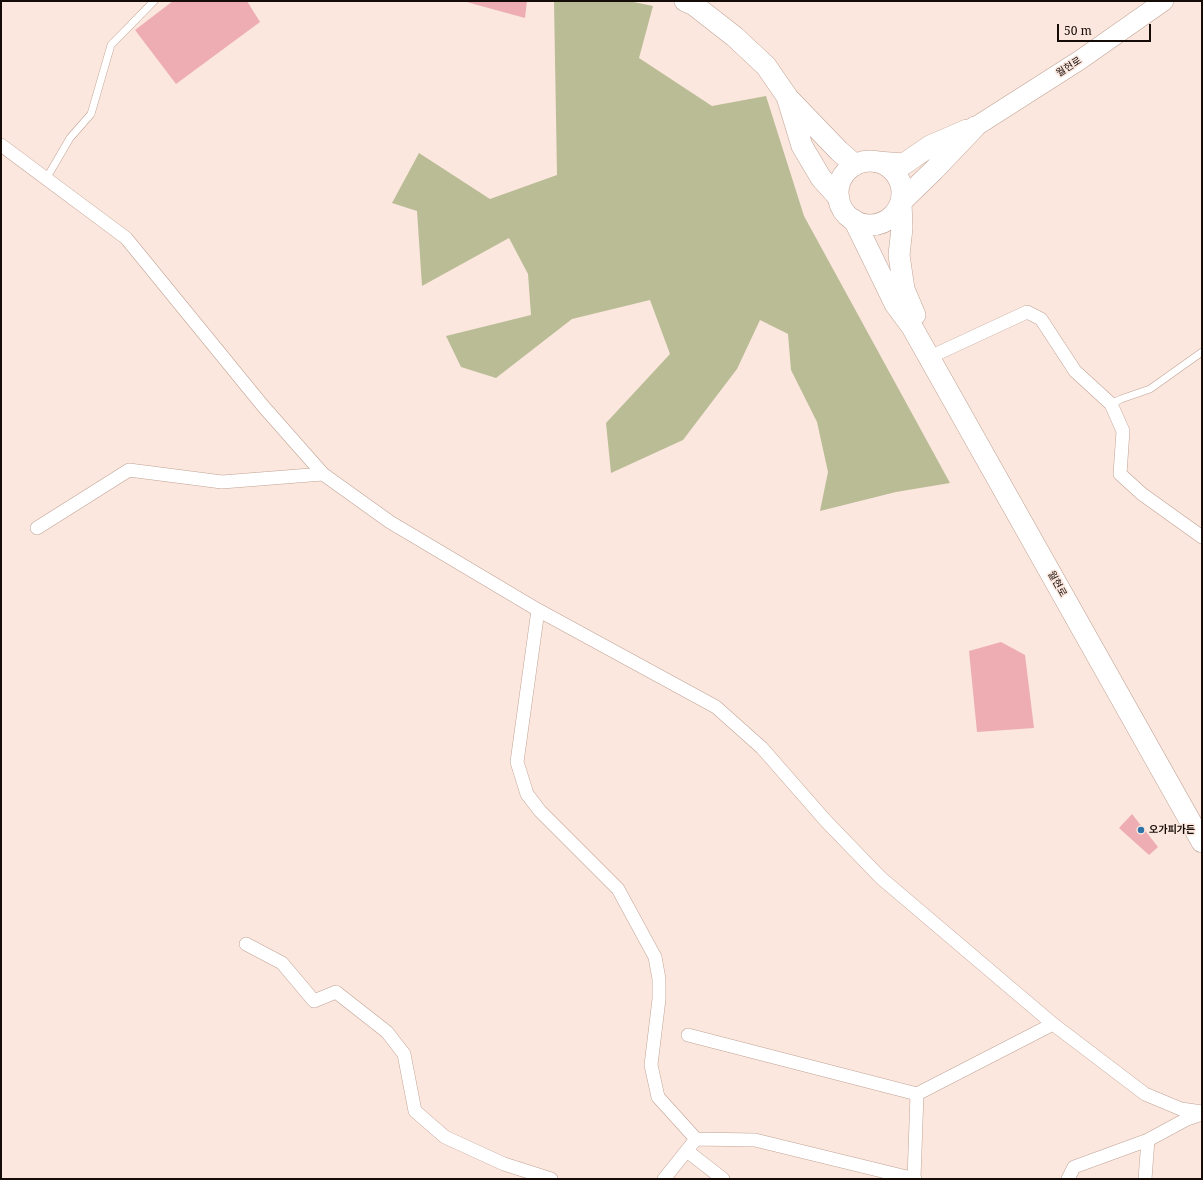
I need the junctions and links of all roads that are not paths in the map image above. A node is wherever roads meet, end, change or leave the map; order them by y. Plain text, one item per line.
1 (154, 1) edge
2 (685, 1) edge
3 (1162, 2) edge
4 (788, 98) junction
5 (975, 127) junction
6 (1, 145) edge
7 (865, 163) junction
8 (46, 179) junction
9 (839, 198) junction
10 (901, 202) junction
11 (854, 220) junction
12 (912, 327) junction
13 (1202, 352) edge
14 (930, 357) junction
15 (1111, 404) junction
16 (323, 474) junction
17 (36, 528) dead end
18 (1202, 537) edge
19 (538, 610) junction
20 (1202, 842) edge
21 (246, 944) dead end
22 (1053, 1024) junction
23 (688, 1035) dead end
24 (917, 1094) junction
25 (1202, 1113) edge
26 (696, 1139) junction
27 (1148, 1140) junction
28 (687, 1151) junction
29 (551, 1179) edge
30 (664, 1179) edge
31 (723, 1179) edge
32 (914, 1179) edge
33 (1068, 1179) edge
34 (1146, 1179) edge

1 - 8 lane
2 - 4 main road
3 - 5 street, 월현로
4 - 7 main road
4 - 9 main road
5 - 7 main road
5 - 10 main road
6 - 8 street
7 - 9 main road
7 - 10 main road
8 - 16 street
9 - 11 main road
10 - 11 main road
10 - 12 main road
11 - 12 main road, 월현로
12 - 14 main road, 월현로
13 - 15 lane
14 - 15 street
14 - 20 main road, 월현로
15 - 18 street
16 - 17 street
16 - 19 street
19 - 22 street
19 - 26 street
21 - 29 street
22 - 24 street
22 - 25 street
23 - 24 street
24 - 32 street
25 - 27 street
26 - 28 street
26 - 32 street
27 - 33 street
27 - 34 street
28 - 30 street
28 - 31 street

